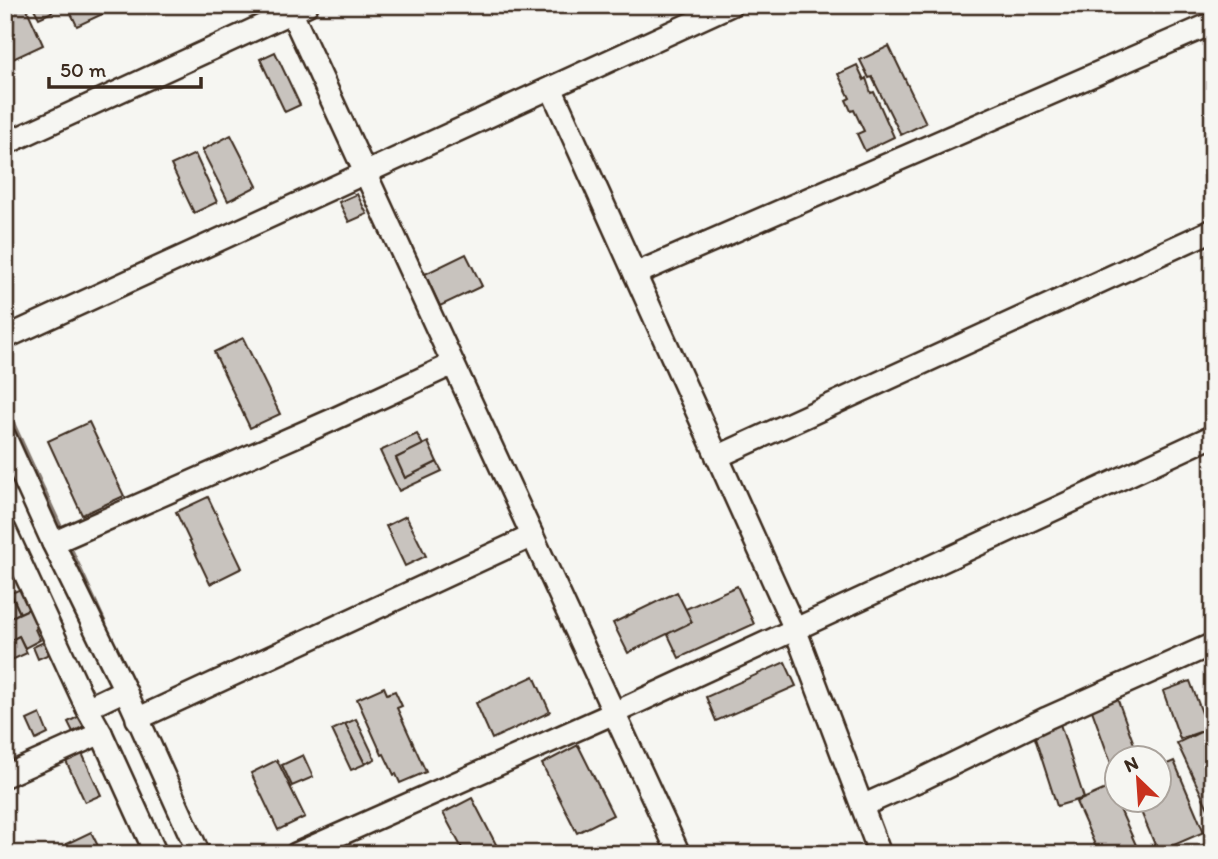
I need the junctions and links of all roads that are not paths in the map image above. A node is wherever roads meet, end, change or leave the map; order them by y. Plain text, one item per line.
1 (731, 5) edge
2 (296, 8) edge
3 (1213, 23) edge
4 (551, 88) junction
5 (5, 144) edge
6 (365, 173) junction
7 (1213, 230) edge
8 (635, 274) junction
9 (5, 338) edge
10 (453, 364) junction
11 (1213, 436) edge
12 (5, 437) edge
13 (718, 457) junction
14 (5, 530) edge
15 (532, 536) junction
16 (53, 543) junction
17 (12, 559) edge
18 (795, 629) junction
19 (1213, 644) edge
20 (125, 691) junction
21 (87, 708) junction
22 (614, 713) junction
23 (137, 719) junction
24 (101, 733) junction
25 (5, 776) edge
26 (862, 806) junction
27 (156, 854) edge
28 (198, 854) edge
29 (296, 854) edge
30 (678, 854) edge
31 (880, 854) edge

1 - 4 street
2 - 5 street
2 - 6 street
3 - 8 street
4 - 6 street
4 - 8 street
6 - 9 street
6 - 10 street
7 - 13 street
8 - 13 street
10 - 15 street
10 - 16 street
11 - 18 street
12 - 16 street
13 - 18 street
14 - 17 street
15 - 22 street
15 - 23 street
16 - 20 street
17 - 21 street
18 - 22 street
18 - 26 street
19 - 26 street
20 - 21 street
20 - 23 street
21 - 24 street
22 - 29 street
22 - 30 street
23 - 28 street
24 - 25 street
24 - 27 street
26 - 31 street

